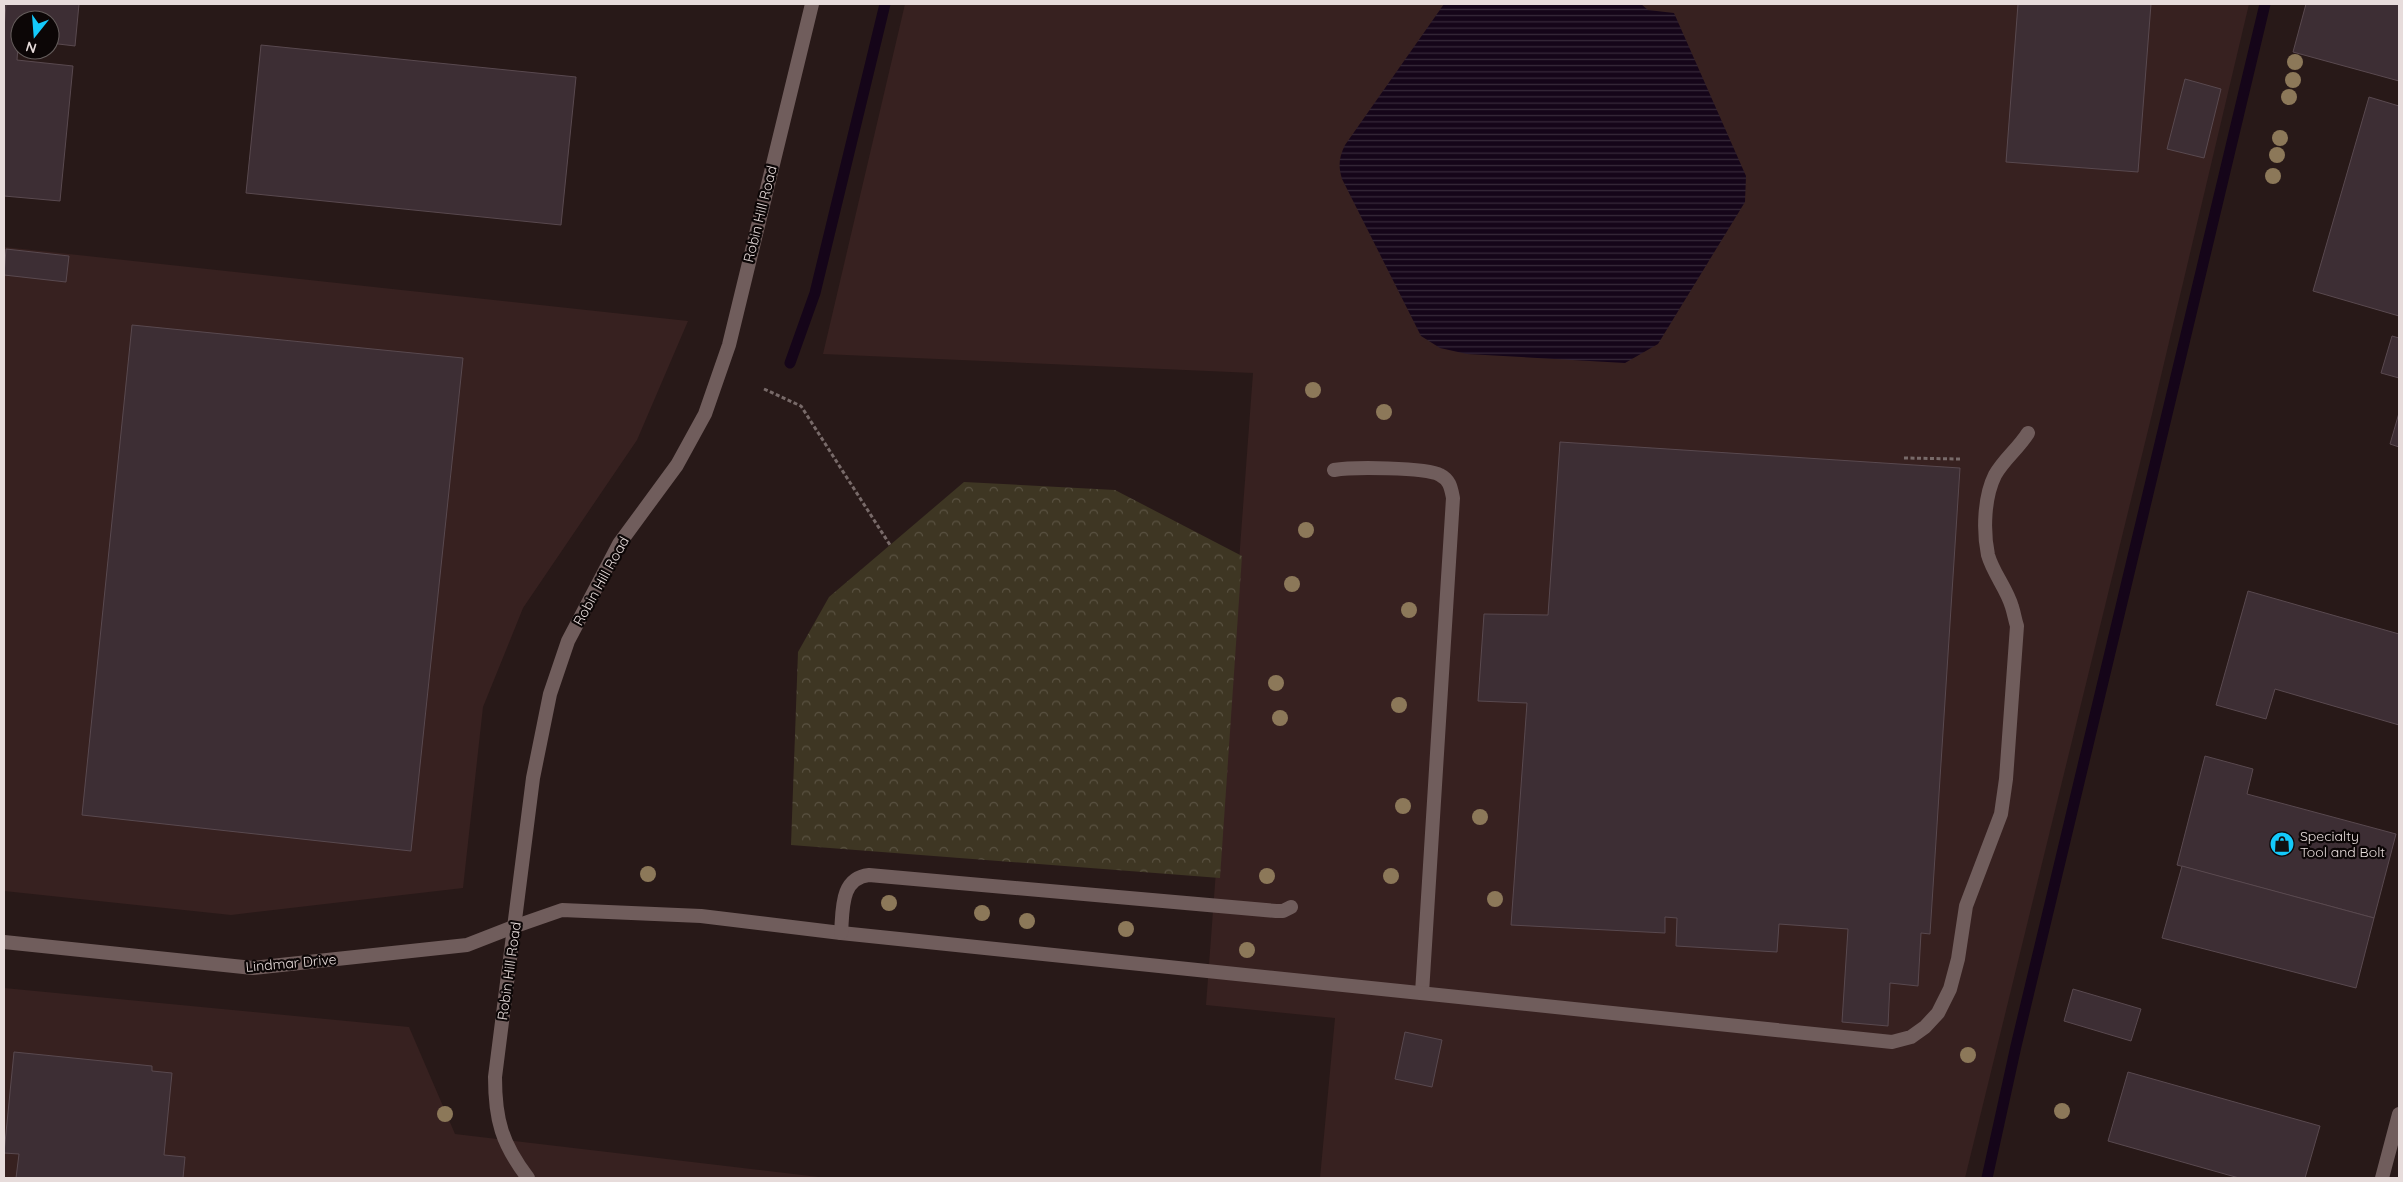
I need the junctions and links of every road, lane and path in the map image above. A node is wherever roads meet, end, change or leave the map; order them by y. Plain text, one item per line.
1 (812, 4) edge
2 (764, 389) dead end
3 (2028, 434) dead end
4 (1904, 458) dead end
5 (1960, 459) dead end
6 (1334, 470) dead end
7 (890, 545) dead end
8 (1291, 907) dead end
9 (516, 926) junction
10 (841, 933) junction
11 (4, 942) edge
12 (1422, 992) junction
13 (2399, 1114) edge
14 (528, 1178) edge
15 (2382, 1178) edge

1 - 9 street, Robin Hill Road
2 - 7 path
3 - 12 street, Lindmar Drive
4 - 5 path
6 - 12 street
8 - 10 street
9 - 10 street, Lindmar Drive
9 - 11 street, Lindmar Drive
9 - 14 street, Robin Hill Road
10 - 12 street, Lindmar Drive
13 - 15 street

